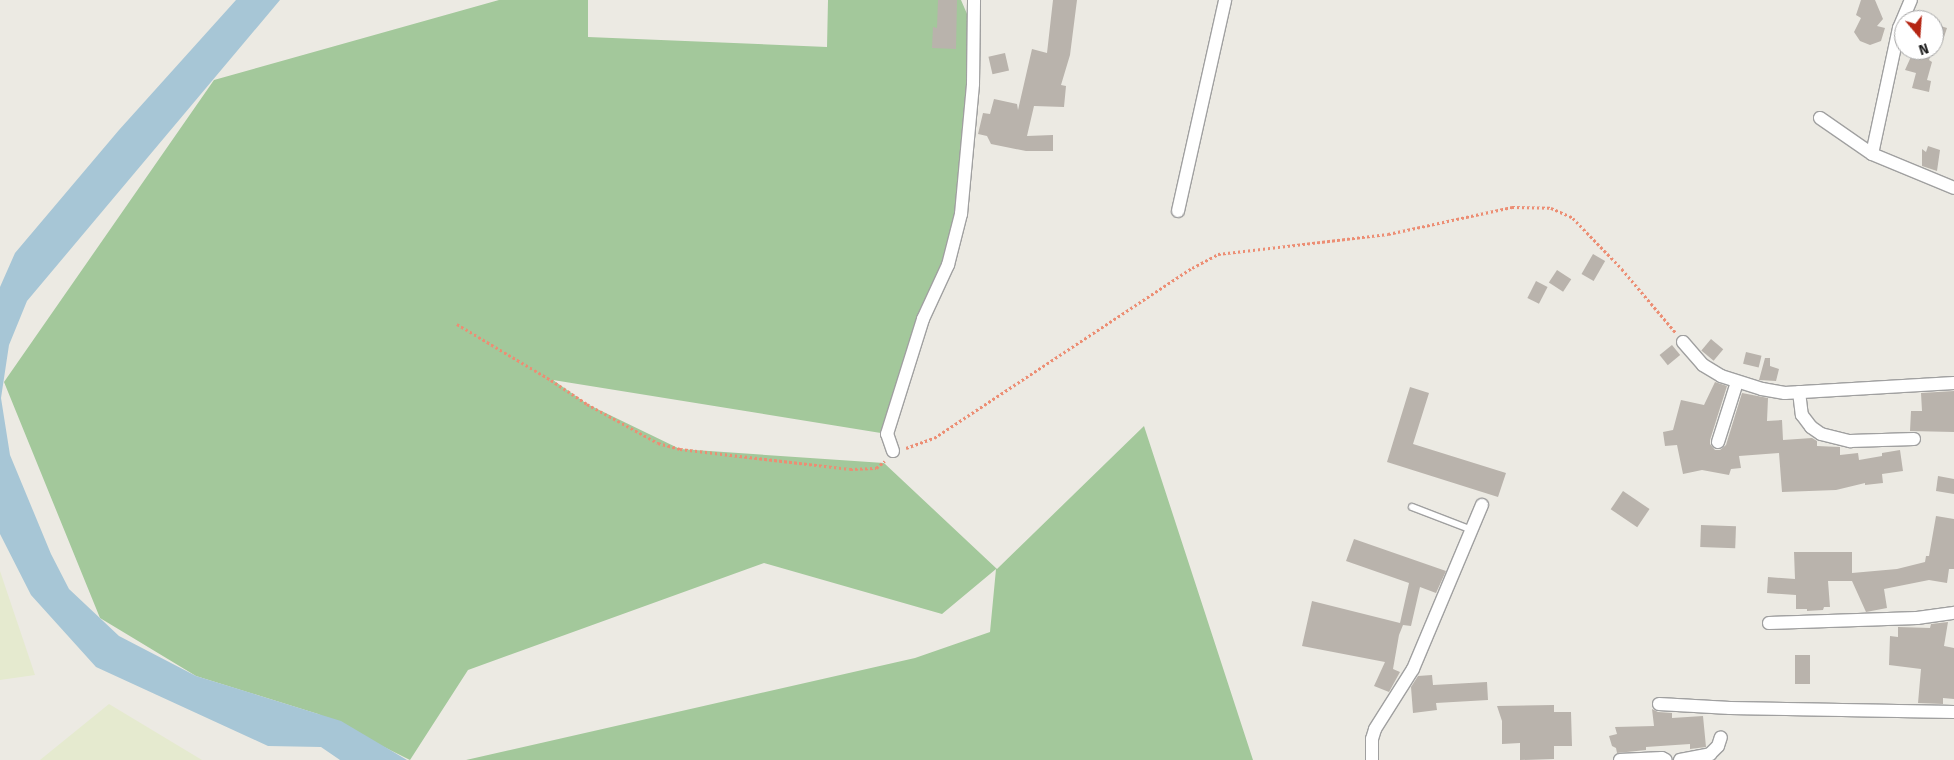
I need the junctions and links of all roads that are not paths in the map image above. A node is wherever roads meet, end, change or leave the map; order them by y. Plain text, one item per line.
1 (974, 0) edge
2 (1226, 0) edge
3 (1911, 0) edge
4 (1820, 118) dead end
5 (1872, 154) junction
6 (1954, 188) edge
7 (1178, 211) dead end
8 (1683, 342) road end
9 (1737, 382) junction
10 (1954, 383) edge
11 (1799, 392) junction
12 (1914, 439) dead end
13 (1718, 442) dead end
14 (893, 451) road end
15 (1482, 505) dead end
16 (1412, 507) dead end
17 (1472, 530) junction
18 (1954, 613) edge
19 (1770, 623) dead end
20 (1659, 704) dead end
21 (1954, 712) edge
22 (1721, 738) dead end
23 (1372, 760) edge
24 (1620, 760) edge
25 (1666, 760) edge
26 (1680, 760) edge

1 - 14 street
2 - 7 street
3 - 5 street
4 - 5 street
5 - 6 street
8 - 9 street
9 - 11 street
9 - 13 street
10 - 11 street
11 - 12 street
15 - 17 street
16 - 17 lane
17 - 23 street
18 - 19 street
20 - 21 street
22 - 26 street
24 - 25 street

